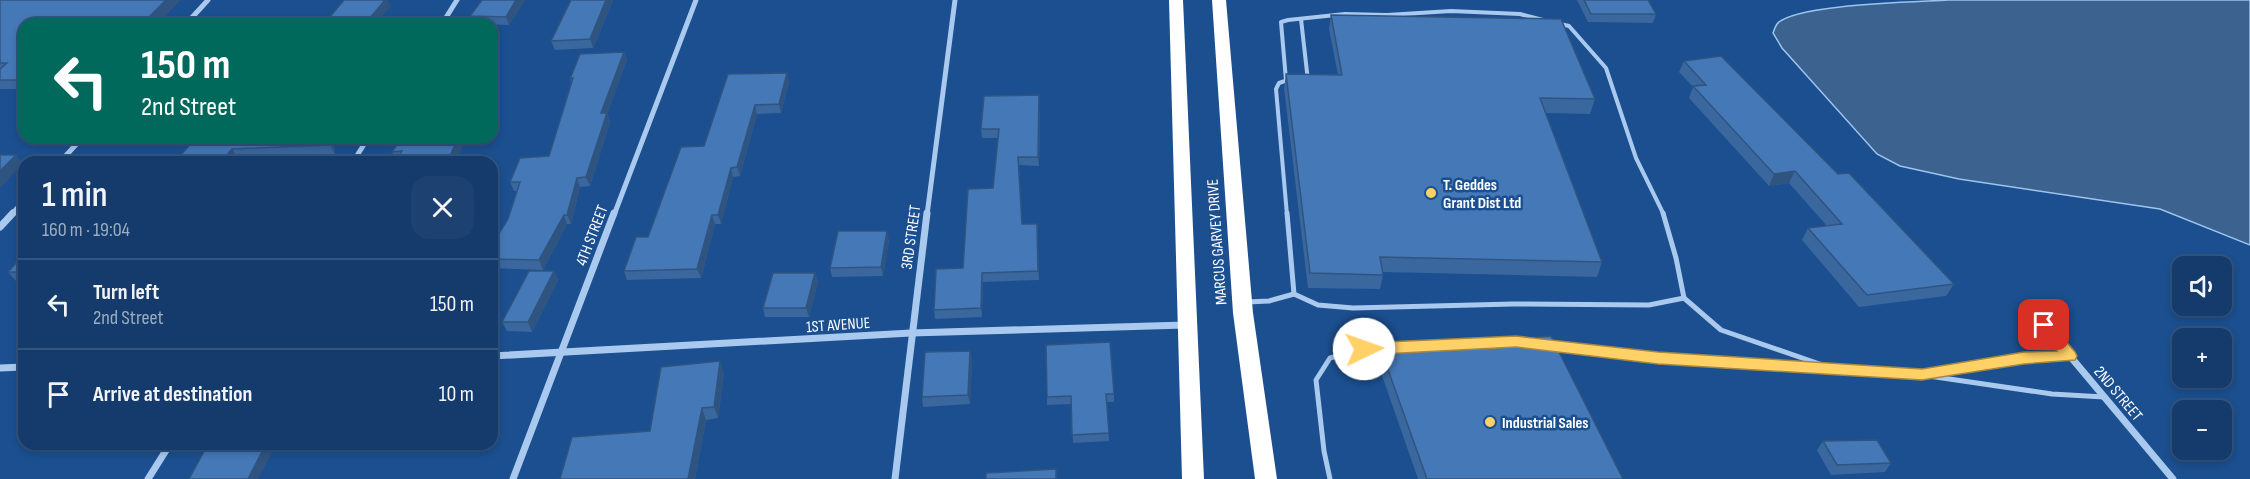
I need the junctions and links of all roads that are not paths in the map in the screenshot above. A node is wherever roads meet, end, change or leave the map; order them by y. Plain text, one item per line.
1 (208, 0) edge
2 (458, 0) edge
3 (696, 0) edge
4 (955, 0) edge
5 (1176, 0) edge
6 (1219, 0) edge
7 (192, 18) edge
8 (446, 18) edge
9 (1301, 19) junction
10 (1286, 80) junction
11 (76, 144) edge
12 (66, 156) edge
13 (18, 208) edge
14 (0, 227) edge
15 (1294, 294) junction
16 (1684, 298) junction
17 (1242, 302) junction
18 (1186, 325) junction
19 (2044, 325) dead end
20 (911, 333) junction
21 (1540, 344) edge
22 (1434, 346) edge
23 (560, 354) junction
24 (498, 356) edge
25 (2070, 356) junction
26 (18, 367) edge
27 (0, 368) edge
28 (1834, 369) junction
29 (1922, 375) junction
30 (2104, 397) junction
31 (166, 450) edge
32 (148, 479) edge
33 (513, 479) edge
34 (895, 479) edge
35 (1193, 479) edge
36 (1266, 479) edge
37 (1330, 479) edge
38 (2173, 479) edge

1 - 7 street
2 - 8 street
3 - 23 street, 4TH STREET
4 - 20 street, 3RD STREET
5 - 18 highway, MARCUS GARVEY DRIVE
6 - 17 highway, MARCUS GARVEY DRIVE
9 - 10 lane
9 - 10 lane
9 - 16 lane
10 - 15 lane
11 - 12 street
13 - 14 street
15 - 16 lane
15 - 17 lane
16 - 28 lane
17 - 36 highway, MARCUS GARVEY DRIVE
18 - 20 street, 1ST AVENUE
18 - 35 highway, MARCUS GARVEY DRIVE
19 - 25 street, 2ND STREET
20 - 23 street, 1ST AVENUE
20 - 34 street, 3RD STREET
21 - 28 lane
22 - 37 lane
23 - 24 street, 1ST AVENUE
23 - 33 street, 4TH STREET
25 - 29 lane
25 - 30 street, 2ND STREET
26 - 27 street
28 - 29 lane
29 - 30 lane
30 - 38 street, 2ND STREET
31 - 32 street

